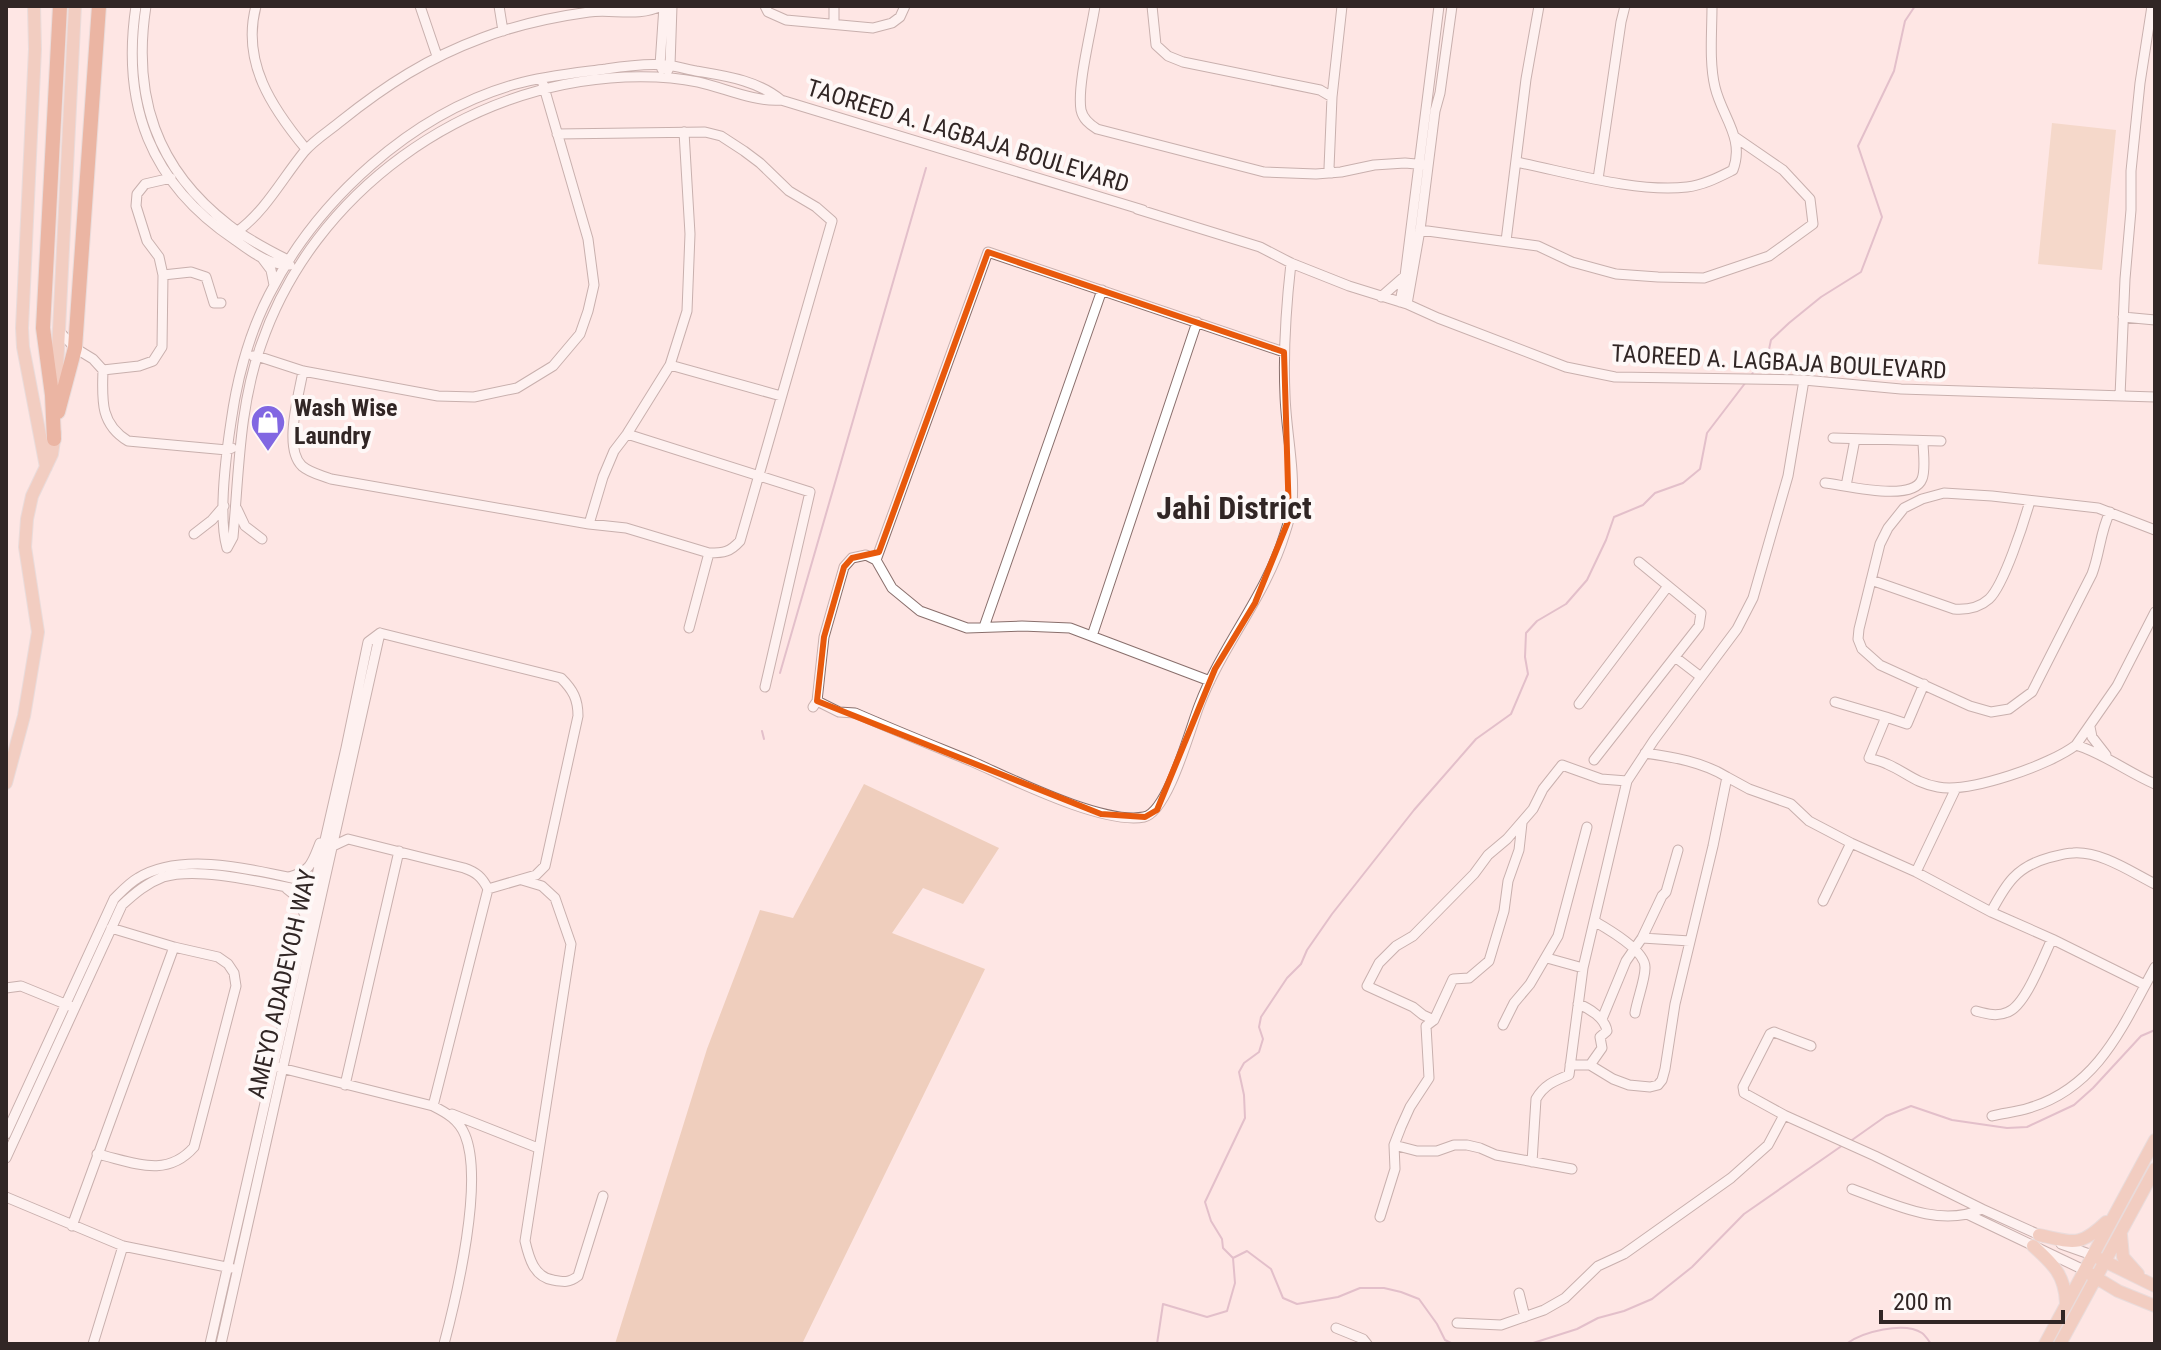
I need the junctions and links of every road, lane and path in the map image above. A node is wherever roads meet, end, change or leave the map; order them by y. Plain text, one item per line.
1 (34, 6) edge
2 (60, 6) edge
3 (75, 6) edge
4 (99, 6) edge
5 (136, 6) edge
6 (146, 6) edge
7 (256, 6) edge
8 (420, 6) edge
9 (499, 6) edge
10 (662, 6) edge
11 (672, 6) edge
12 (765, 6) edge
13 (834, 6) edge
14 (905, 6) edge
15 (1095, 6) edge
16 (1152, 6) edge
17 (1342, 6) edge
18 (1439, 6) edge
19 (1452, 6) edge
20 (1539, 6) edge
21 (1625, 6) edge
22 (1712, 6) edge
23 (2152, 6) edge
24 (592, 9) edge
25 (647, 11) junction
26 (663, 23) junction
27 (834, 24) junction
28 (503, 31) junction
29 (437, 56) junction
30 (665, 65) junction
31 (665, 76) junction
32 (542, 79) junction
33 (545, 89) junction
34 (1332, 97) junction
35 (781, 100) junction
36 (684, 132) junction
37 (557, 134) junction
38 (1735, 137) junction
39 (306, 149) junction
40 (1516, 162) junction
41 (1422, 170) junction
42 (1332, 173) junction
43 (171, 178) junction
44 (1598, 179) junction
45 (1077, 190) dead end
46 (1143, 210) junction
47 (252, 220) junction
48 (1420, 230) junction
49 (238, 231) junction
50 (250, 239) junction
51 (1506, 241) junction
52 (301, 244) junction
53 (265, 254) junction
54 (303, 259) junction
55 (1291, 263) junction
56 (287, 264) junction
57 (163, 275) junction
58 (291, 276) junction
59 (1408, 280) junction
60 (274, 285) junction
61 (1102, 290) junction
62 (1381, 297) junction
63 (221, 303) dead end
64 (1404, 303) junction
65 (1420, 309) junction
66 (2123, 317) junction
67 (2155, 320) edge
68 (1197, 322) junction
69 (59, 331) junction
70 (75, 348) junction
71 (1284, 352) junction
72 (245, 356) junction
73 (257, 356) junction
74 (670, 365) junction
75 (103, 370) junction
76 (303, 371) junction
77 (1804, 380) junction
78 (781, 396) junction
79 (2120, 396) junction
80 (2155, 397) edge
81 (55, 420) junction
82 (627, 434) junction
83 (1833, 438) dead end
84 (54, 439) junction
85 (1855, 439) junction
86 (1923, 441) junction
87 (1941, 441) dead end
88 (240, 444) junction
89 (227, 450) junction
90 (46, 467) junction
91 (758, 474) junction
92 (1825, 483) dead end
93 (1846, 486) junction
94 (1910, 488) junction
95 (1922, 499) junction
96 (2030, 501) junction
97 (236, 505) junction
98 (224, 506) junction
99 (2110, 512) junction
100 (589, 524) junction
101 (2155, 530) edge
102 (194, 534) dead end
103 (262, 539) dead end
104 (709, 553) junction
105 (876, 560) junction
106 (1639, 562) dead end
107 (1871, 580) junction
108 (1668, 586) junction
109 (2155, 612) edge
110 (984, 627) junction
111 (689, 628) dead end
112 (380, 633) junction
113 (1092, 636) junction
114 (1675, 657) junction
115 (1701, 677) junction
116 (1210, 681) junction
117 (1924, 684) junction
118 (765, 687) dead end
119 (1835, 702) dead end
120 (1579, 704) dead end
121 (1886, 717) junction
122 (2090, 727) junction
123 (2076, 745) junction
124 (1645, 753) junction
125 (2108, 758) junction
126 (1594, 760) dead end
127 (1727, 777) junction
128 (1627, 781) junction
129 (6, 783) edge
130 (2155, 784) edge
131 (1956, 788) junction
132 (334, 821) junction
133 (1522, 821) junction
134 (1587, 827) dead end
135 (348, 839) junction
136 (1851, 843) junction
137 (333, 846) junction
138 (1678, 850) dead end
139 (399, 851) junction
140 (1916, 872) junction
141 (522, 880) junction
142 (285, 882) junction
143 (2155, 884) edge
144 (319, 889) junction
145 (488, 889) junction
146 (1823, 901) dead end
147 (1991, 912) junction
148 (307, 920) junction
149 (1594, 921) junction
150 (111, 928) junction
151 (1642, 938) junction
152 (2052, 939) junction
153 (1690, 941) junction
154 (174, 947) junction
155 (1634, 949) junction
156 (1547, 958) junction
157 (2155, 967) edge
158 (1583, 968) junction
159 (1619, 981) junction
160 (2145, 985) junction
161 (6, 988) edge
162 (1640, 989) junction
163 (1578, 1004) junction
164 (70, 1006) junction
165 (1976, 1011) dead end
166 (1635, 1013) dead end
167 (1602, 1019) junction
168 (1434, 1020) junction
169 (1503, 1025) dead end
170 (1811, 1046) dead end
171 (1570, 1065) junction
172 (1590, 1065) junction
173 (278, 1068) junction
174 (345, 1085) junction
175 (433, 1106) junction
176 (448, 1113) junction
177 (1784, 1115) junction
178 (1992, 1116) dead end
179 (6, 1134) edge
180 (2155, 1140) edge
181 (1394, 1145) junction
182 (538, 1148) junction
183 (97, 1154) junction
184 (6, 1158) edge
185 (1532, 1162) junction
186 (1572, 1169) dead end
187 (2155, 1169) edge
188 (1852, 1189) dead end
189 (603, 1196) dead end
190 (6, 1197) edge
191 (1982, 1209) junction
192 (1969, 1215) junction
193 (2114, 1215) junction
194 (1380, 1217) dead end
195 (72, 1226) junction
196 (2122, 1229) junction
197 (2036, 1240) junction
198 (123, 1246) junction
199 (2092, 1255) junction
200 (2105, 1261) junction
201 (233, 1269) junction
202 (2084, 1270) junction
203 (2097, 1277) junction
204 (2152, 1285) edge
205 (2118, 1291) junction
206 (1519, 1293) dead end
207 (2066, 1304) junction
208 (2082, 1305) junction
209 (2155, 1306) edge
210 (1525, 1317) junction
211 (1457, 1323) dead end
212 (1336, 1328) dead end
213 (93, 1344) edge
214 (210, 1344) edge
215 (221, 1344) edge
216 (444, 1344) edge
217 (1367, 1344) edge
218 (2045, 1344) edge
219 (2060, 1344) edge

1 - 90 main road
2 - 84 highway
3 - 69 main road
4 - 70 highway
5 - 43 street
6 - 49 street
7 - 39 street
8 - 29 street
9 - 28 street
10 - 25 street
10 - 26 street
11 - 30 street
12 - 27 street
13 - 27 street
14 - 27 street
15 - 42 street
16 - 34 street
17 - 34 street
18 - 41 street
19 - 41 street
20 - 40 street
21 - 44 street
22 - 38 street
23 - 66 street
24 - 25 street
24 - 28 street
25 - 26 street
26 - 30 street
28 - 29 street
29 - 39 street
30 - 31 street
30 - 32 street, TAOREED A. LAGBAJA BOULEVARD
30 - 35 street, TAOREED A. LAGBAJA BOULEVARD
31 - 33 street, TAOREED A. LAGBAJA BOULEVARD
31 - 35 street, TAOREED A. LAGBAJA BOULEVARD
32 - 33 street
32 - 52 street, TAOREED A. LAGBAJA BOULEVARD
33 - 37 street
33 - 54 street, TAOREED A. LAGBAJA BOULEVARD
34 - 42 street
35 - 46 street, TAOREED A. LAGBAJA BOULEVARD
36 - 37 street
36 - 74 street
36 - 78 street
37 - 76 street
38 - 44 street
38 - 51 street
39 - 47 street
40 - 44 street
40 - 51 street
41 - 42 street
41 - 48 street
41 - 59 street
43 - 53 street
43 - 57 street
45 - 46 street, TAOREED A. LAGBAJA BOULEVARD
46 - 55 street, TAOREED A. LAGBAJA BOULEVARD
47 - 49 street
47 - 50 street
48 - 51 street
48 - 59 street
49 - 50 street
50 - 53 street
52 - 53 street
52 - 56 street, TAOREED A. LAGBAJA BOULEVARD
53 - 56 street
53 - 60 street
54 - 56 street
54 - 58 street, TAOREED A. LAGBAJA BOULEVARD
55 - 62 street, TAOREED A. LAGBAJA BOULEVARD
55 - 71 street
56 - 58 street
56 - 60 street, TAOREED A. LAGBAJA BOULEVARD
57 - 63 street
57 - 75 street
58 - 73 street, TAOREED A. LAGBAJA BOULEVARD
59 - 62 street
59 - 64 street
59 - 65 street
60 - 72 street, TAOREED A. LAGBAJA BOULEVARD
61 - 68 street
61 - 105 street
61 - 110 street
62 - 64 street, TAOREED A. LAGBAJA BOULEVARD
64 - 65 street, TAOREED A. LAGBAJA BOULEVARD
65 - 77 street, TAOREED A. LAGBAJA BOULEVARD
66 - 67 street
66 - 79 street
68 - 71 street
68 - 113 street
69 - 70 street
69 - 81 main road
70 - 75 street
70 - 81 highway
71 - 116 street
72 - 73 street
72 - 89 street, TAOREED A. LAGBAJA BOULEVARD
73 - 76 street
73 - 88 street, TAOREED A. LAGBAJA BOULEVARD
74 - 78 street
74 - 82 street
75 - 89 street
76 - 100 street
77 - 79 street, TAOREED A. LAGBAJA BOULEVARD
77 - 115 street
78 - 91 street
79 - 80 street, TAOREED A. LAGBAJA BOULEVARD
81 - 84 main road
82 - 91 street
82 - 100 street
83 - 85 street
84 - 90 main road
85 - 86 street
85 - 93 street
86 - 87 street
86 - 94 street
88 - 89 street
88 - 97 street, TAOREED A. LAGBAJA BOULEVARD
89 - 98 street, TAOREED A. LAGBAJA BOULEVARD
90 - 129 main road
91 - 104 street
91 - 118 street
92 - 93 street
93 - 94 street
94 - 95 street
95 - 96 street
95 - 107 street
96 - 99 street
96 - 107 street
97 - 98 street, TAOREED A. LAGBAJA BOULEVARD
97 - 103 street
98 - 102 street
99 - 101 street
99 - 117 street
100 - 104 street
104 - 111 street
105 - 110 street
105 - 116 street
106 - 108 street
107 - 117 street
108 - 114 street
108 - 120 street
109 - 122 street
110 - 113 street
112 - 132 street, AMEYO ADADEVOH WAY
112 - 132 street, AMEYO ADADEVOH WAY
112 - 141 street
113 - 116 street
114 - 115 street
114 - 126 street
115 - 124 street
117 - 121 street
119 - 121 street
121 - 131 street
122 - 123 street
122 - 125 street
123 - 125 street
123 - 131 street
124 - 127 street
124 - 128 street
125 - 130 street
127 - 136 street
127 - 153 street
128 - 133 street
128 - 149 street
131 - 140 street
132 - 135 street
132 - 137 street, AMEYO ADADEVOH WAY
132 - 142 street
132 - 144 street, AMEYO ADADEVOH WAY
133 - 168 street
133 - 168 street
134 - 156 street
135 - 137 street
135 - 139 street
136 - 140 street
136 - 146 street
137 - 144 street, AMEYO ADADEVOH WAY
138 - 151 street
139 - 145 street
139 - 174 street
140 - 147 street
141 - 145 street
141 - 182 street
142 - 144 street
142 - 148 street
142 - 150 street
142 - 164 street
143 - 147 street
144 - 148 street, AMEYO ADADEVOH WAY
144 - 173 street, AMEYO ADADEVOH WAY
145 - 175 street
147 - 152 street
148 - 173 street, AMEYO ADADEVOH WAY
149 - 155 street
149 - 158 street
150 - 154 street
150 - 164 street
151 - 153 street
151 - 155 street
152 - 160 street
152 - 165 street
153 - 172 street
154 - 183 street
154 - 183 street
155 - 159 street
155 - 162 street
156 - 158 street
156 - 169 street
157 - 160 street
158 - 163 street
159 - 162 street
159 - 167 street
160 - 178 street
161 - 164 street
162 - 166 street
163 - 167 street
163 - 171 street
164 - 179 street
164 - 184 street
167 - 172 street
168 - 181 street
170 - 177 street
171 - 172 street
171 - 185 street
173 - 174 street
173 - 201 street, AMEYO ADADEVOH WAY
174 - 175 street
175 - 176 street
176 - 182 street
176 - 216 street
177 - 191 street
177 - 210 street
180 - 193 main road
181 - 185 street
181 - 194 street
182 - 189 street
183 - 195 street
185 - 186 street
187 - 196 main road
188 - 192 street
190 - 195 street
191 - 192 street
191 - 197 street
192 - 197 street
193 - 197 main road
193 - 199 main road
195 - 198 street
196 - 200 main road
196 - 204 main road
197 - 199 street
197 - 202 street
197 - 207 main road
198 - 201 street
198 - 213 street
199 - 200 main road
199 - 202 main road
200 - 203 main road
200 - 204 main road
201 - 214 street, AMEYO ADADEVOH WAY
201 - 215 street, AMEYO ADADEVOH WAY
202 - 203 main road
202 - 207 main road
203 - 205 main road
203 - 208 main road
205 - 208 main road
205 - 209 main road
206 - 210 street
207 - 218 main road
208 - 219 main road
210 - 211 street
212 - 217 street

